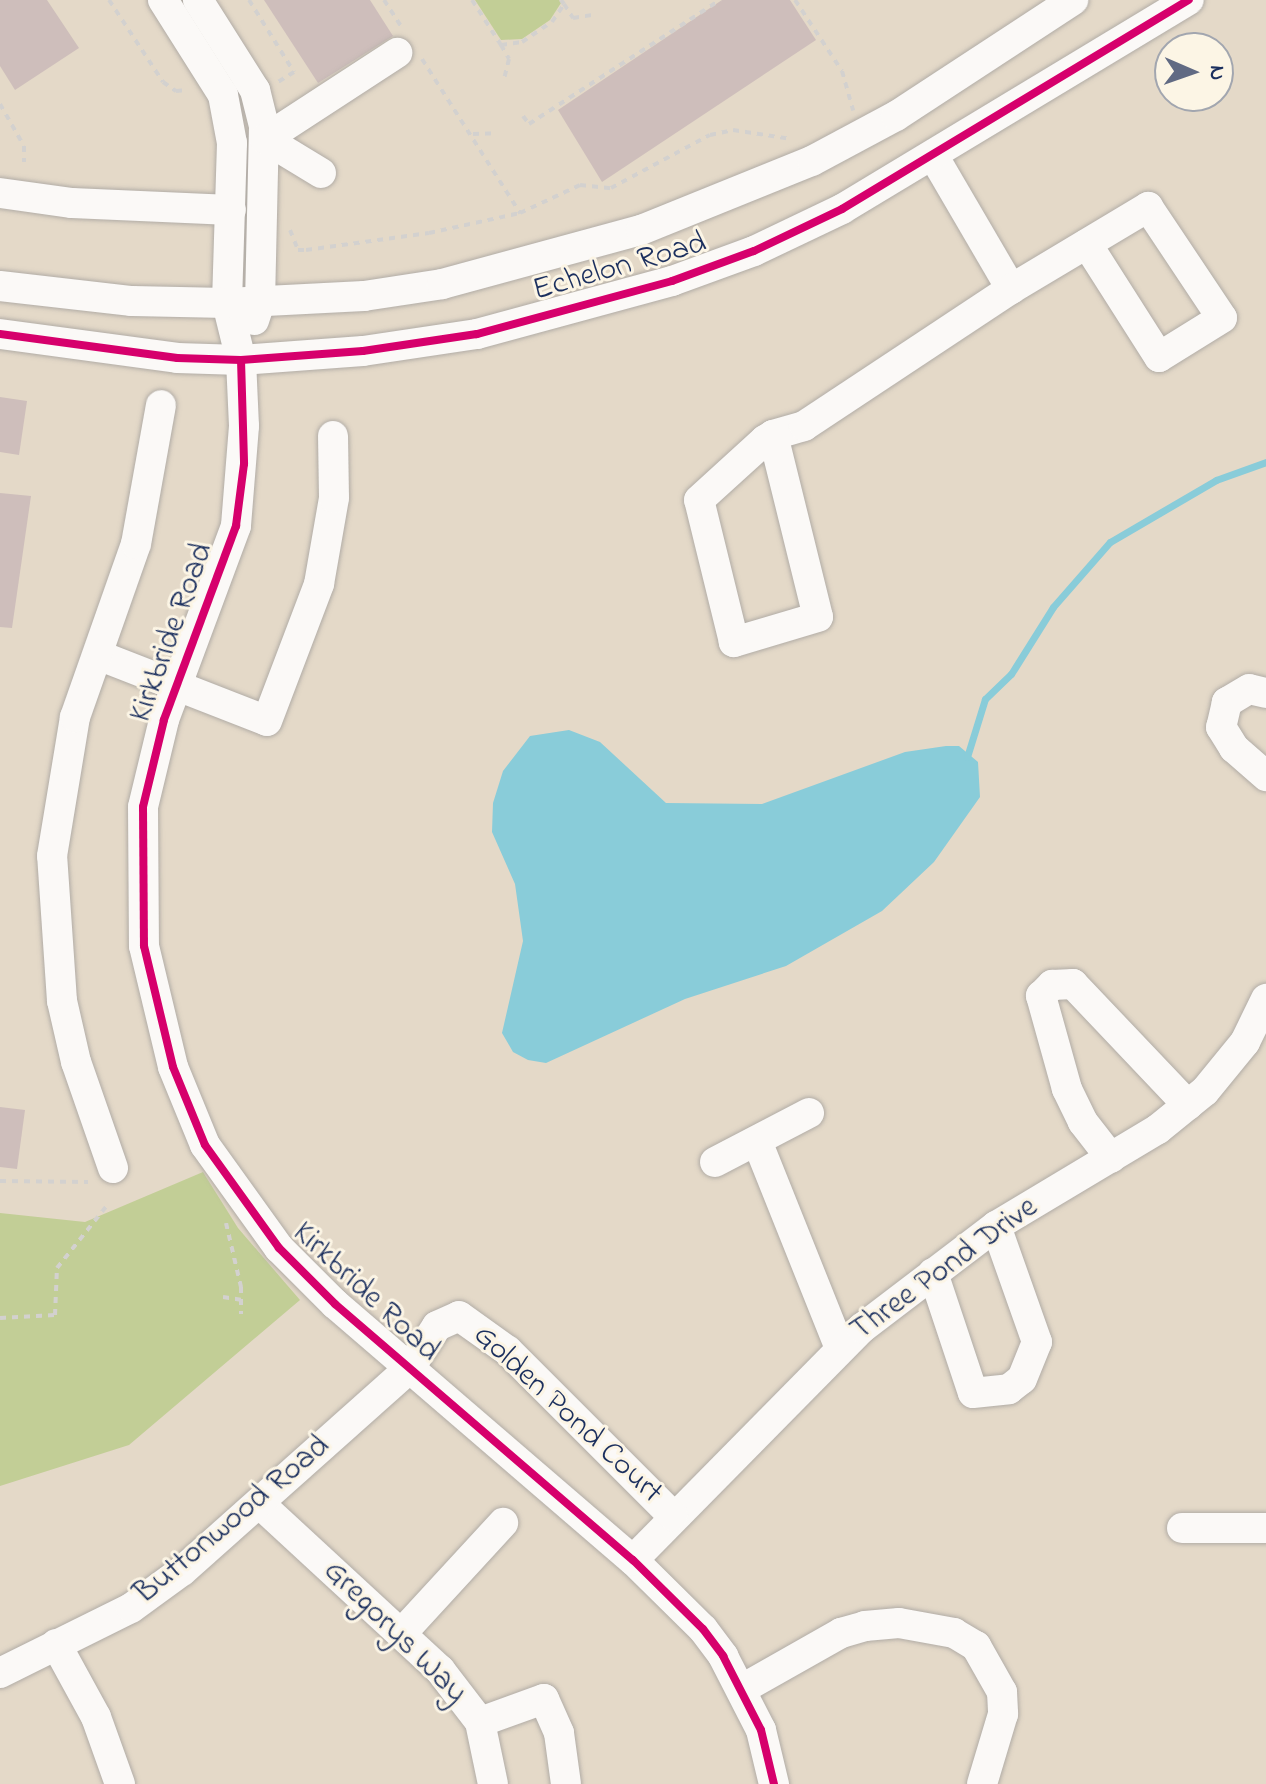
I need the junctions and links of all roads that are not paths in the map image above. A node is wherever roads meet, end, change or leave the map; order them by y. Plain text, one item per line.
1 (163, 0) edge
2 (198, 0) edge
3 (1073, 0) edge
4 (1189, 0) edge
5 (408, 48) road end
6 (265, 139) junction
7 (934, 157) junction
8 (321, 173) dead end
9 (0, 193) edge
10 (231, 210) junction
11 (1087, 244) junction
12 (0, 286) edge
13 (1011, 289) junction
14 (260, 302) junction
15 (227, 303) junction
16 (0, 334) edge
17 (241, 360) junction
18 (161, 405) dead end
19 (773, 435) junction
20 (333, 436) dead end
21 (98, 655) junction
22 (177, 684) junction
23 (1266, 693) edge
24 (1266, 776) edge
25 (1266, 999) edge
26 (1188, 1105) junction
27 (809, 1113) dead end
28 (757, 1141) junction
29 (1111, 1158) junction
30 (715, 1162) dead end
31 (100, 1175) road end
32 (996, 1226) junction
33 (933, 1273) junction
34 (459, 1316) joint
35 (840, 1348) junction
36 (409, 1369) junction
37 (260, 1504) junction
38 (673, 1516) junction
39 (503, 1523) dead end
40 (1182, 1528) dead end
41 (1266, 1528) edge
42 (633, 1560) junction
43 (401, 1634) junction
44 (56, 1644) junction
45 (0, 1673) edge
46 (742, 1689) junction
47 (480, 1722) junction
48 (120, 1784) edge
49 (493, 1784) edge
50 (566, 1784) edge
51 (774, 1784) edge
52 (982, 1784) edge

1 - 10 street
2 - 6 street
3 - 14 street, Echelon Road
4 - 7 street, Echelon Road
5 - 6 street
6 - 8 street
6 - 14 street
7 - 13 street
7 - 17 street, Echelon Road
9 - 10 street
10 - 15 street
11 - 11 street
11 - 13 street
12 - 15 street, Echelon Road
13 - 19 street
14 - 15 street, Echelon Road
14 - 17 street
15 - 17 street
16 - 17 street, Echelon Road
17 - 22 street, Kirkbride Road
18 - 21 street
19 - 19 street
20 - 22 street
21 - 22 street
21 - 31 street
22 - 36 street, Kirkbride Road
23 - 24 street
25 - 26 street, Three Pond Drive
26 - 29 street, Three Pond Drive
26 - 29 street
27 - 28 street
28 - 30 street
28 - 35 street
29 - 32 street, Three Pond Drive
32 - 33 street, Three Pond Drive
32 - 33 street
33 - 35 street, Three Pond Drive
34 - 36 street, Buttonwood Road
34 - 38 street, Golden Pond Court
35 - 38 street, Three Pond Drive
36 - 37 street, Buttonwood Road
36 - 42 street, Kirkbride Road
37 - 43 street, Gregorys Way
37 - 44 street, Buttonwood Road
38 - 42 street, Three Pond Drive
39 - 43 street
40 - 41 street
42 - 46 street, Kirkbride Road
43 - 47 street, Gregorys Way
44 - 45 street, Buttonwood Road
44 - 48 street
46 - 51 street, Kirkbride Road
46 - 52 street
47 - 49 street, Gregorys Way
47 - 50 street

